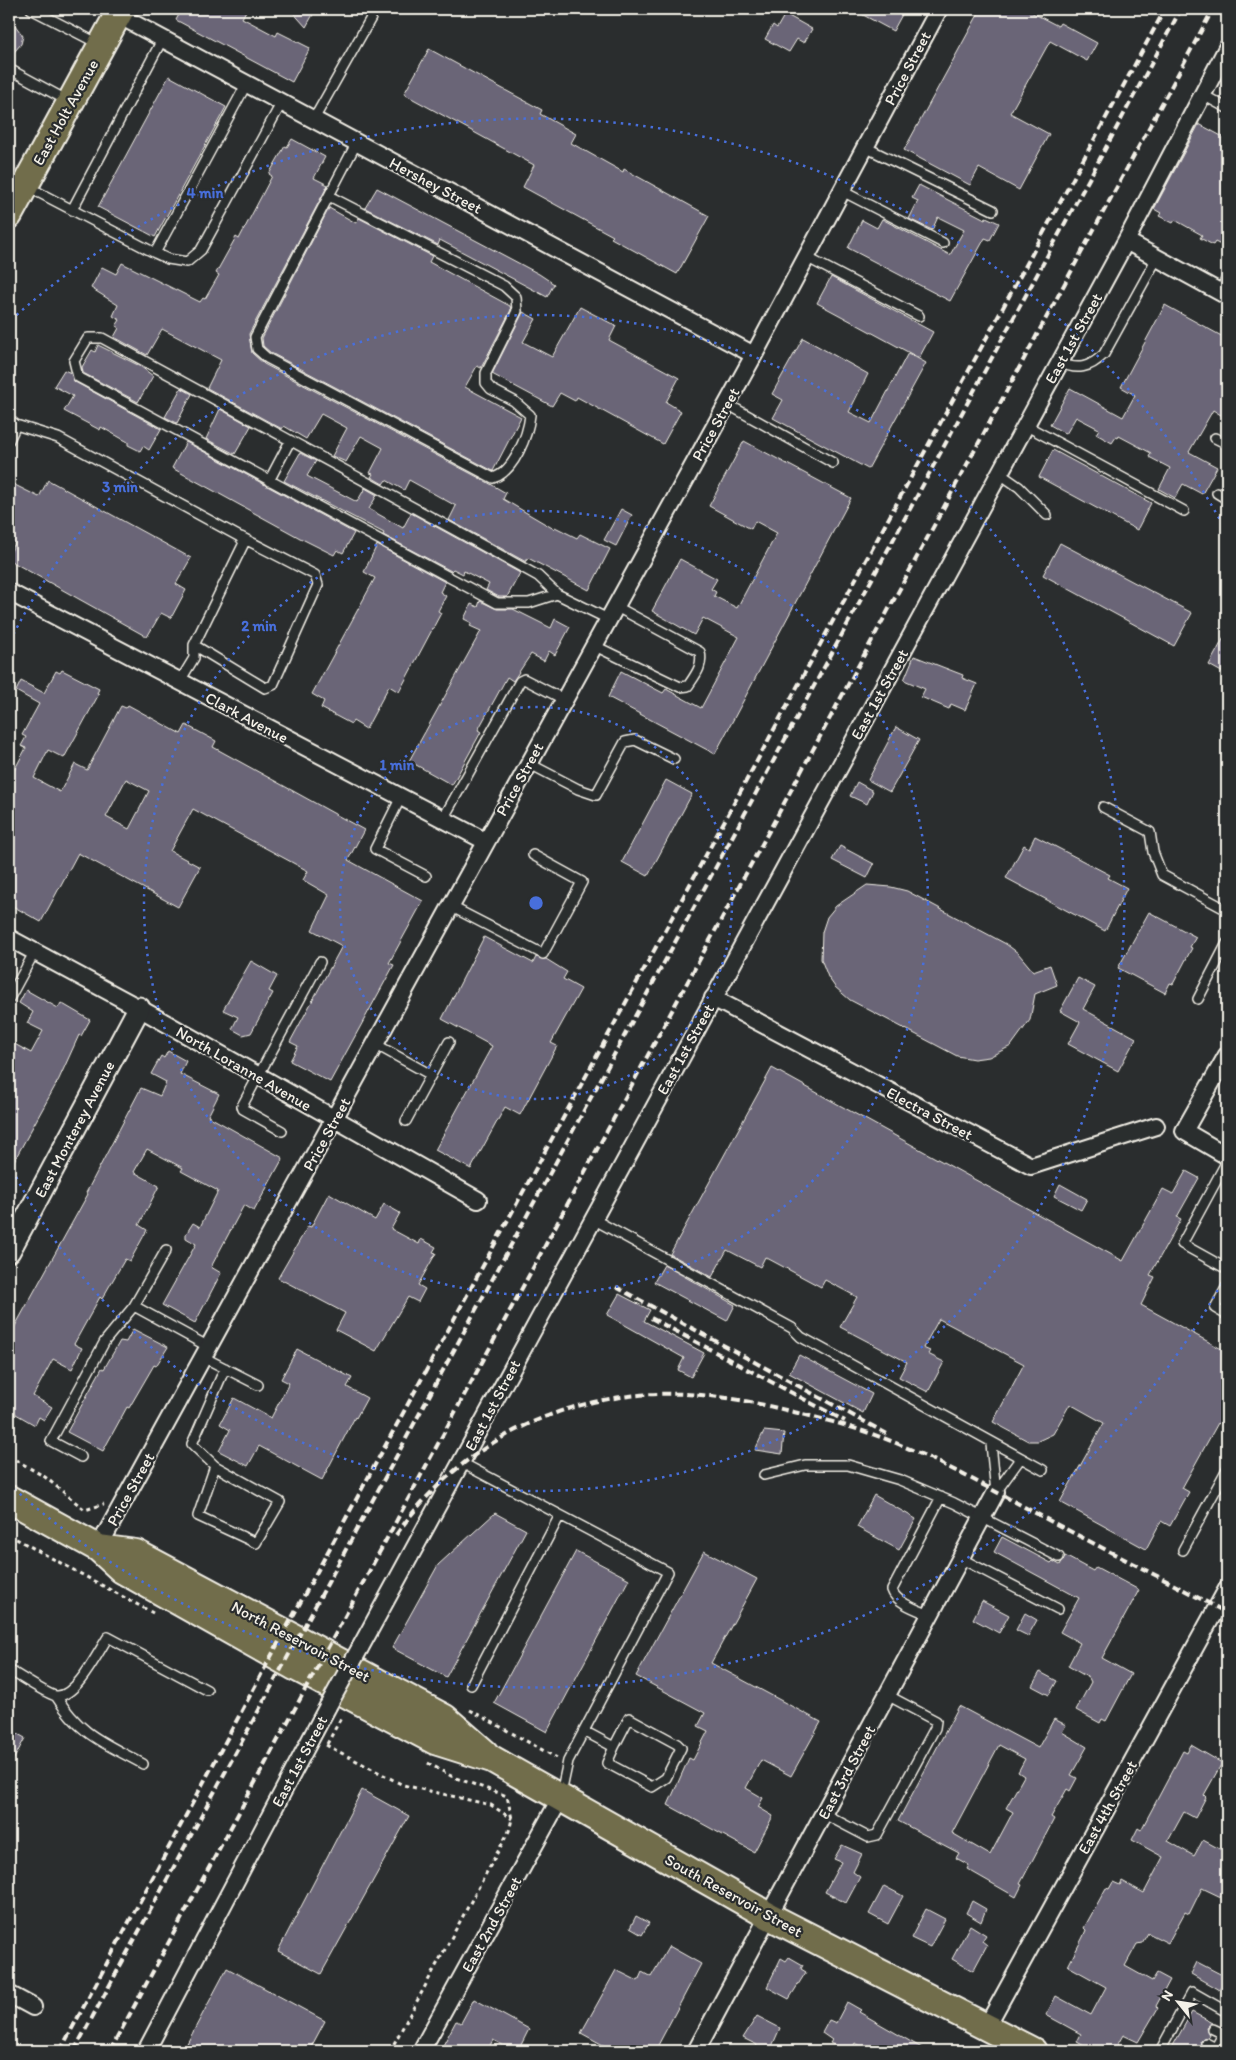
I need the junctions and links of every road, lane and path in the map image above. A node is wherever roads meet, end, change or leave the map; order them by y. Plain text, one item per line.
1 (31, 9) edge
2 (371, 9) edge
3 (939, 9) edge
4 (41, 11) edge
5 (116, 11) edge
6 (163, 38) junction
7 (102, 46) junction
8 (1227, 48) edge
9 (9, 69) edge
10 (247, 83) junction
11 (1203, 95) junction
12 (70, 102) junction
13 (282, 102) junction
14 (1227, 108) edge
15 (314, 119) junction
16 (357, 142) junction
17 (865, 147) junction
18 (17, 181) edge
19 (842, 191) junction
20 (329, 196) junction
21 (72, 210) junction
22 (993, 210) dead end
23 (9, 215) edge
24 (1126, 241) junction
25 (943, 243) dead end
26 (155, 253) junction
27 (806, 257) junction
28 (1157, 258) junction
29 (1225, 289) edge
30 (919, 316) dead end
31 (754, 354) junction
32 (1060, 362) junction
33 (727, 404) junction
34 (12, 422) edge
35 (1025, 425) junction
36 (1215, 438) dead end
37 (9, 440) edge
38 (290, 441) junction
39 (1227, 444) edge
40 (833, 462) dead end
41 (999, 473) junction
42 (270, 481) junction
43 (1217, 493) dead end
44 (1227, 498) edge
45 (1184, 511) dead end
46 (1047, 515) dead end
47 (240, 536) junction
48 (9, 592) edge
49 (557, 594) junction
50 (611, 613) junction
51 (194, 645) junction
52 (594, 645) junction
53 (180, 682) junction
54 (563, 699) junction
55 (674, 759) dead end
56 (528, 763) junction
57 (401, 797) junction
58 (1103, 807) dead end
59 (443, 819) junction
60 (485, 841) junction
61 (533, 855) dead end
62 (426, 876) dead end
63 (450, 906) junction
64 (1227, 910) edge
65 (9, 938) edge
66 (1227, 942) edge
67 (34, 952) junction
68 (320, 962) dead end
69 (713, 998) junction
70 (9, 999) edge
71 (1198, 999) dead end
72 (139, 1008) junction
73 (449, 1042) dead end
74 (375, 1044) junction
75 (1227, 1055) edge
76 (258, 1075) junction
77 (431, 1075) junction
78 (334, 1119) junction
79 (406, 1121) dead end
80 (1156, 1126) dead end
81 (282, 1131) dead end
82 (1227, 1156) edge
83 (1227, 1161) edge
84 (478, 1200) dead end
85 (593, 1219) junction
86 (166, 1250) dead end
87 (9, 1251) edge
88 (1227, 1268) edge
89 (1227, 1286) edge
90 (134, 1306) junction
91 (1227, 1315) edge
92 (206, 1352) junction
93 (225, 1368) junction
94 (258, 1385) dead end
95 (991, 1444) junction
96 (9, 1456) edge
97 (81, 1457) dead end
98 (1020, 1460) junction
99 (462, 1463) junction
100 (215, 1466) junction
101 (1227, 1469) edge
102 (1043, 1470) dead end
103 (764, 1475) dead end
104 (996, 1492) junction
105 (941, 1497) junction
106 (9, 1499) edge
107 (104, 1504) dead end
108 (560, 1515) junction
109 (982, 1518) junction
110 (9, 1535) edge
111 (98, 1548) junction
112 (1182, 1550) dead end
113 (1059, 1557) dead end
114 (960, 1558) junction
115 (1227, 1589) edge
116 (1058, 1609) dead end
117 (930, 1615) junction
118 (160, 1618) dead end
119 (9, 1670) edge
120 (471, 1685) dead end
121 (207, 1690) dead end
122 (887, 1695) junction
123 (56, 1696) junction
124 (584, 1731) junction
125 (326, 1744) dead end
126 (614, 1747) junction
127 (427, 1749) junction
128 (492, 1759) junction
129 (143, 1764) dead end
130 (561, 1797) junction
131 (824, 1814) junction
132 (512, 1819) junction
133 (769, 1916) junction
134 (9, 1994) edge
135 (33, 2006) dead end
136 (1227, 2012) edge
137 (987, 2026) junction
138 (1213, 2028) dead end
139 (1225, 2030) edge
140 (1206, 2043) dead end
141 (1165, 2048) edge
142 (1215, 2050) edge
143 (146, 2051) edge
144 (390, 2051) edge
145 (421, 2051) edge
146 (696, 2051) edge
147 (1033, 2051) edge

1 - 4 lane
2 - 15 lane
3 - 17 street, Price Street
4 - 7 lane
5 - 6 street, Hershey Street
5 - 7 main road, East Holt Avenue
6 - 10 street, Hershey Street
6 - 21 lane
7 - 12 main road, East Holt Avenue
8 - 11 street, East 1st Street
9 - 12 lane
10 - 13 street, Hershey Street
10 - 26 lane
11 - 14 lane
11 - 24 street, East 1st Street
12 - 18 main road, East Holt Avenue
13 - 15 street, Hershey Street
13 - 26 lane
15 - 16 street, Hershey Street
16 - 20 lane
16 - 31 street, Hershey Street
17 - 19 street, Price Street
17 - 22 lane
18 - 21 lane
18 - 23 main road, East Holt Avenue
19 - 25 lane
19 - 27 street, Price Street
20 - 20 lane
21 - 26 lane
24 - 28 street
24 - 32 street, East 1st Street
27 - 30 lane
27 - 31 street, Price Street
28 - 29 street
28 - 32 lane
31 - 33 street, Price Street
32 - 35 street, East 1st Street
33 - 40 lane
33 - 50 street, Price Street
34 - 37 lane
34 - 47 lane
35 - 41 street, East 1st Street
35 - 45 lane
36 - 39 lane
38 - 42 lane
38 - 42 lane
38 - 49 lane
41 - 46 lane
41 - 69 street, East 1st Street
42 - 49 lane
43 - 44 lane
47 - 51 lane
47 - 51 lane
48 - 53 street, Clark Avenue
49 - 50 lane
50 - 52 street, Price Street
50 - 52 lane
51 - 53 lane
52 - 54 street, Price Street
53 - 57 street, Clark Avenue
54 - 56 street, Price Street
54 - 59 lane
55 - 56 lane
56 - 60 street, Price Street
57 - 59 street, Clark Avenue
57 - 62 lane
58 - 64 lane
59 - 60 street, Clark Avenue
60 - 63 street, Price Street
61 - 63 lane
63 - 74 street, Price Street
65 - 67 street, North Loranne Avenue
66 - 71 lane
67 - 70 lane
67 - 72 street, North Loranne Avenue
68 - 76 lane
69 - 80 street, Electra Street
69 - 85 street, East 1st Street
72 - 76 street, North Loranne Avenue
72 - 87 street, East Monterey Avenue
73 - 77 lane
74 - 77 lane
74 - 78 street, Price Street
75 - 82 street
76 - 78 street, North Loranne Avenue
76 - 81 lane
77 - 79 lane
78 - 84 street, North Loranne Avenue
78 - 92 street, Price Street
83 - 88 lane
85 - 95 lane
85 - 99 street, East 1st Street
86 - 90 lane
89 - 91 lane
90 - 92 lane
90 - 97 lane
92 - 93 lane
92 - 111 street, Price Street
93 - 94 lane
93 - 100 lane
95 - 98 lane
95 - 104 lane
96 - 107 path
98 - 102 lane
98 - 104 lane
99 - 108 lane
99 - 143 street, East 1st Street, bridge
100 - 100 lane
101 - 112 lane
103 - 105 lane
104 - 109 street, East 3rd Street
105 - 109 lane
105 - 117 lane
106 - 111 main road, North Reservoir Street
108 - 120 lane
108 - 124 lane
109 - 113 lane
109 - 114 street, East 3rd Street
110 - 118 path
111 - 127 main road, North Reservoir Street
111 - 128 main road, North Reservoir Street
114 - 116 lane
114 - 117 street, East 3rd Street
115 - 137 street, East 4th Street
117 - 122 street, East 3rd Street
119 - 123 lane
121 - 123 lane
122 - 131 street, East 3rd Street
122 - 131 lane
123 - 129 lane
124 - 126 lane
124 - 130 lane
125 - 132 path
126 - 126 lane
127 - 128 main road, South Reservoir Street
127 - 132 path
128 - 130 main road, South Reservoir Street
130 - 133 main road, South Reservoir Street
130 - 145 street, East 2nd Street
131 - 133 street, East 3rd Street
132 - 144 path
133 - 137 main road, South Reservoir Street
133 - 146 street, East 3rd Street
134 - 135 street
136 - 141 lane
137 - 147 main road, South Reservoir Street
138 - 139 lane
139 - 142 lane
140 - 142 lane

